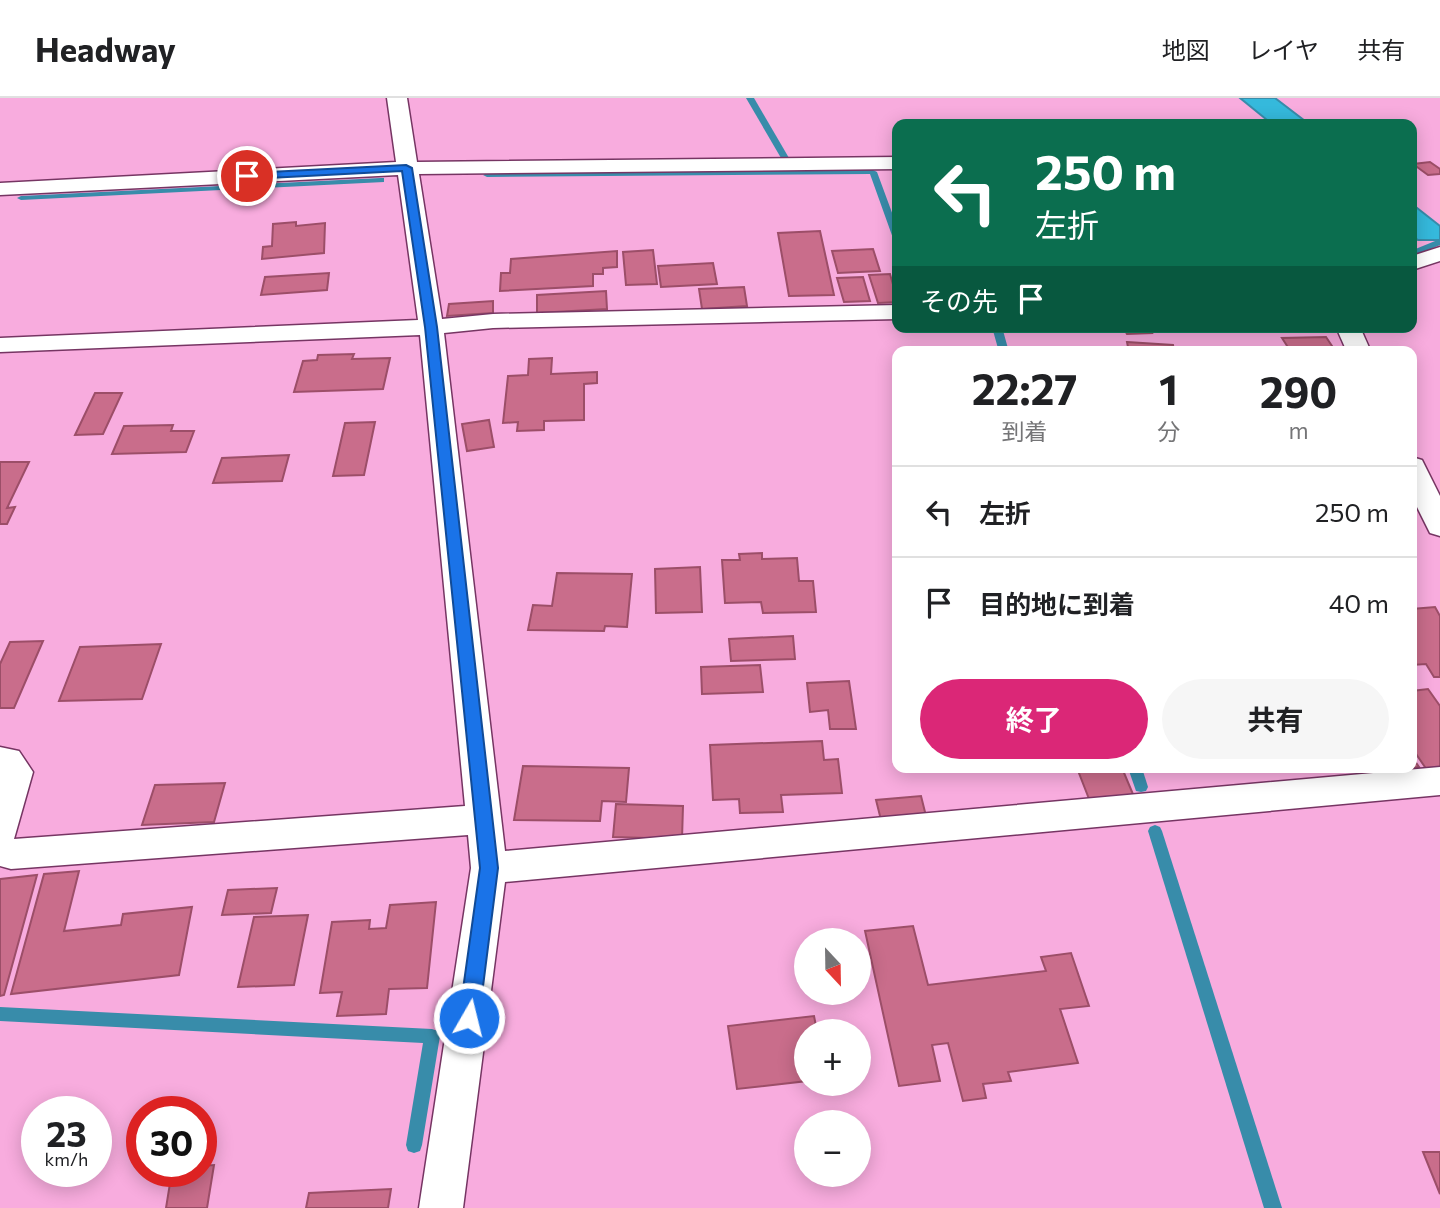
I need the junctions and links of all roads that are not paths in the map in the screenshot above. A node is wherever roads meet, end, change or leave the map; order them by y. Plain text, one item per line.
1 (397, 98) edge
2 (892, 163) edge
3 (406, 168) junction
4 (4, 189) edge
5 (0, 209) edge
6 (1440, 254) edge
7 (1417, 261) edge
8 (892, 312) edge
9 (431, 327) junction
10 (0, 345) edge
11 (1417, 477) edge
12 (1440, 526) edge
13 (0, 761) edge
14 (1440, 781) edge
15 (484, 819) junction
16 (0, 830) edge
17 (0, 851) edge
18 (489, 868) junction
19 (441, 1208) edge

1 - 3 street
2 - 3 street
3 - 4 street
3 - 9 street
4 - 5 street
6 - 7 street
8 - 9 street
9 - 10 street
9 - 15 street
11 - 12 street
13 - 16 street
14 - 18 street
15 - 17 street
15 - 18 street
18 - 19 street

